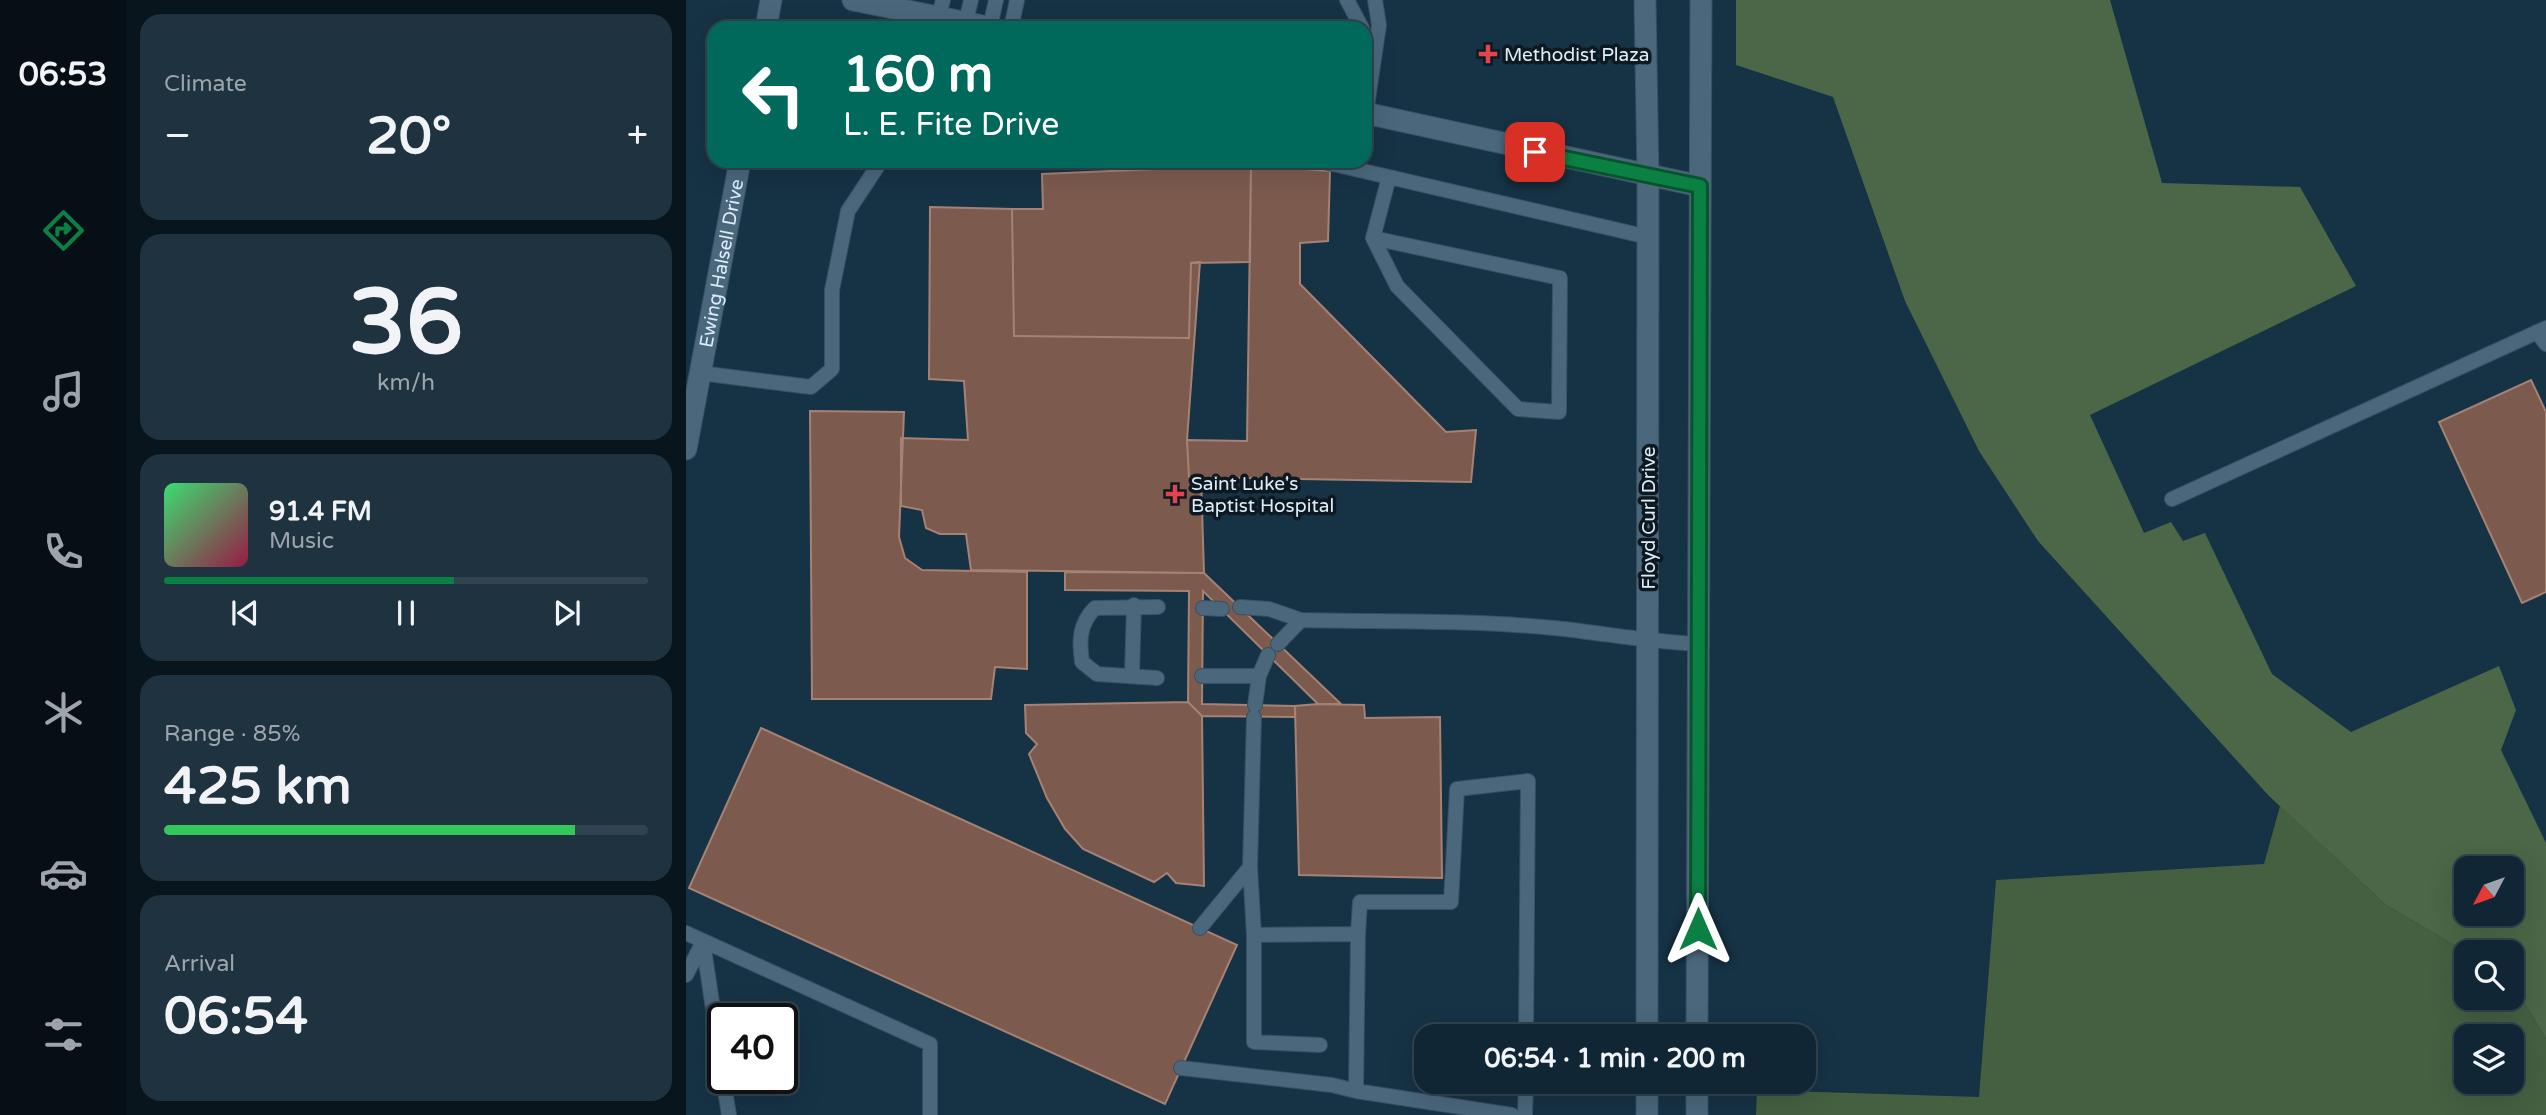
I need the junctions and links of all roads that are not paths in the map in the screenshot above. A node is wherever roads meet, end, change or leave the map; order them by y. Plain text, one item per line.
1 (771, 0) edge
2 (853, 0) edge
3 (971, 0) edge
4 (996, 0) edge
5 (1017, 0) edge
6 (1347, 0) edge
7 (1375, 0) edge
8 (1645, 0) edge
9 (1700, 0) edge
10 (941, 7) edge
11 (767, 21) edge
12 (964, 21) edge
13 (966, 21) edge
14 (993, 21) edge
15 (1012, 21) edge
16 (1358, 21) edge
17 (1372, 51) edge
18 (1375, 58) junction
19 (1372, 74) edge
20 (1372, 115) edge
21 (739, 168) edge
22 (876, 168) edge
23 (1350, 168) edge
24 (1389, 177) junction
25 (1648, 177) junction
26 (1700, 186) junction
27 (1648, 237) junction
28 (1373, 238) junction
29 (2543, 335) edge
30 (700, 373) junction
31 (686, 449) edge
32 (2172, 499) dead end
33 (1134, 605) junction
34 (1158, 607) dead end
35 (1240, 607) dead end
36 (1203, 608) dead end
37 (1222, 609) dead end
38 (1301, 621) junction
39 (1647, 642) junction
40 (1699, 644) junction
41 (1132, 675) junction
42 (1202, 676) dead end
43 (1259, 676) junction
44 (1157, 678) dead end
45 (1250, 867) junction
46 (1200, 928) dead end
47 (686, 933) edge
48 (1358, 934) junction
49 (1254, 935) junction
50 (703, 942) junction
51 (686, 975) edge
52 (712, 1003) edge
53 (1526, 1024) edge
54 (1647, 1024) edge
55 (1697, 1024) edge
56 (1320, 1045) dead end
57 (1181, 1068) dead end
58 (1356, 1091) junction
59 (726, 1094) edge
60 (1525, 1094) edge
61 (1647, 1094) edge
62 (1697, 1094) edge
63 (729, 1115) edge
64 (930, 1115) edge
65 (1513, 1115) edge
66 (1525, 1115) edge
67 (1647, 1115) edge
68 (1697, 1115) edge

1 - 11 street
2 - 10 street
3 - 13 lane
4 - 14 lane
5 - 15 lane
6 - 16 lane
7 - 18 lane
8 - 25 street, Floyd Curl Drive
9 - 26 street
10 - 12 street
17 - 18 lane
18 - 19 lane
20 - 25 street
21 - 30 street, Ewing Halsell Drive
22 - 30 lane
23 - 24 lane
24 - 27 lane
24 - 28 lane
25 - 26 street
25 - 27 street, Floyd Curl Drive
26 - 40 street
27 - 39 street, Floyd Curl Drive
28 - 28 lane
29 - 32 lane
30 - 31 street, Ewing Halsell Drive
33 - 34 lane
33 - 41 lane
33 - 41 lane
35 - 38 lane
36 - 37 lane
38 - 39 lane
38 - 43 lane
39 - 40 lane
39 - 54 street, Floyd Curl Drive
40 - 55 street
41 - 44 lane
42 - 43 lane
43 - 45 lane
45 - 46 lane
45 - 49 lane
47 - 50 lane
48 - 49 lane
48 - 53 lane
48 - 58 lane
49 - 56 lane
50 - 51 lane
50 - 52 lane
50 - 64 lane
57 - 58 lane
58 - 65 lane
59 - 63 lane
60 - 66 lane
61 - 67 street
62 - 68 street

